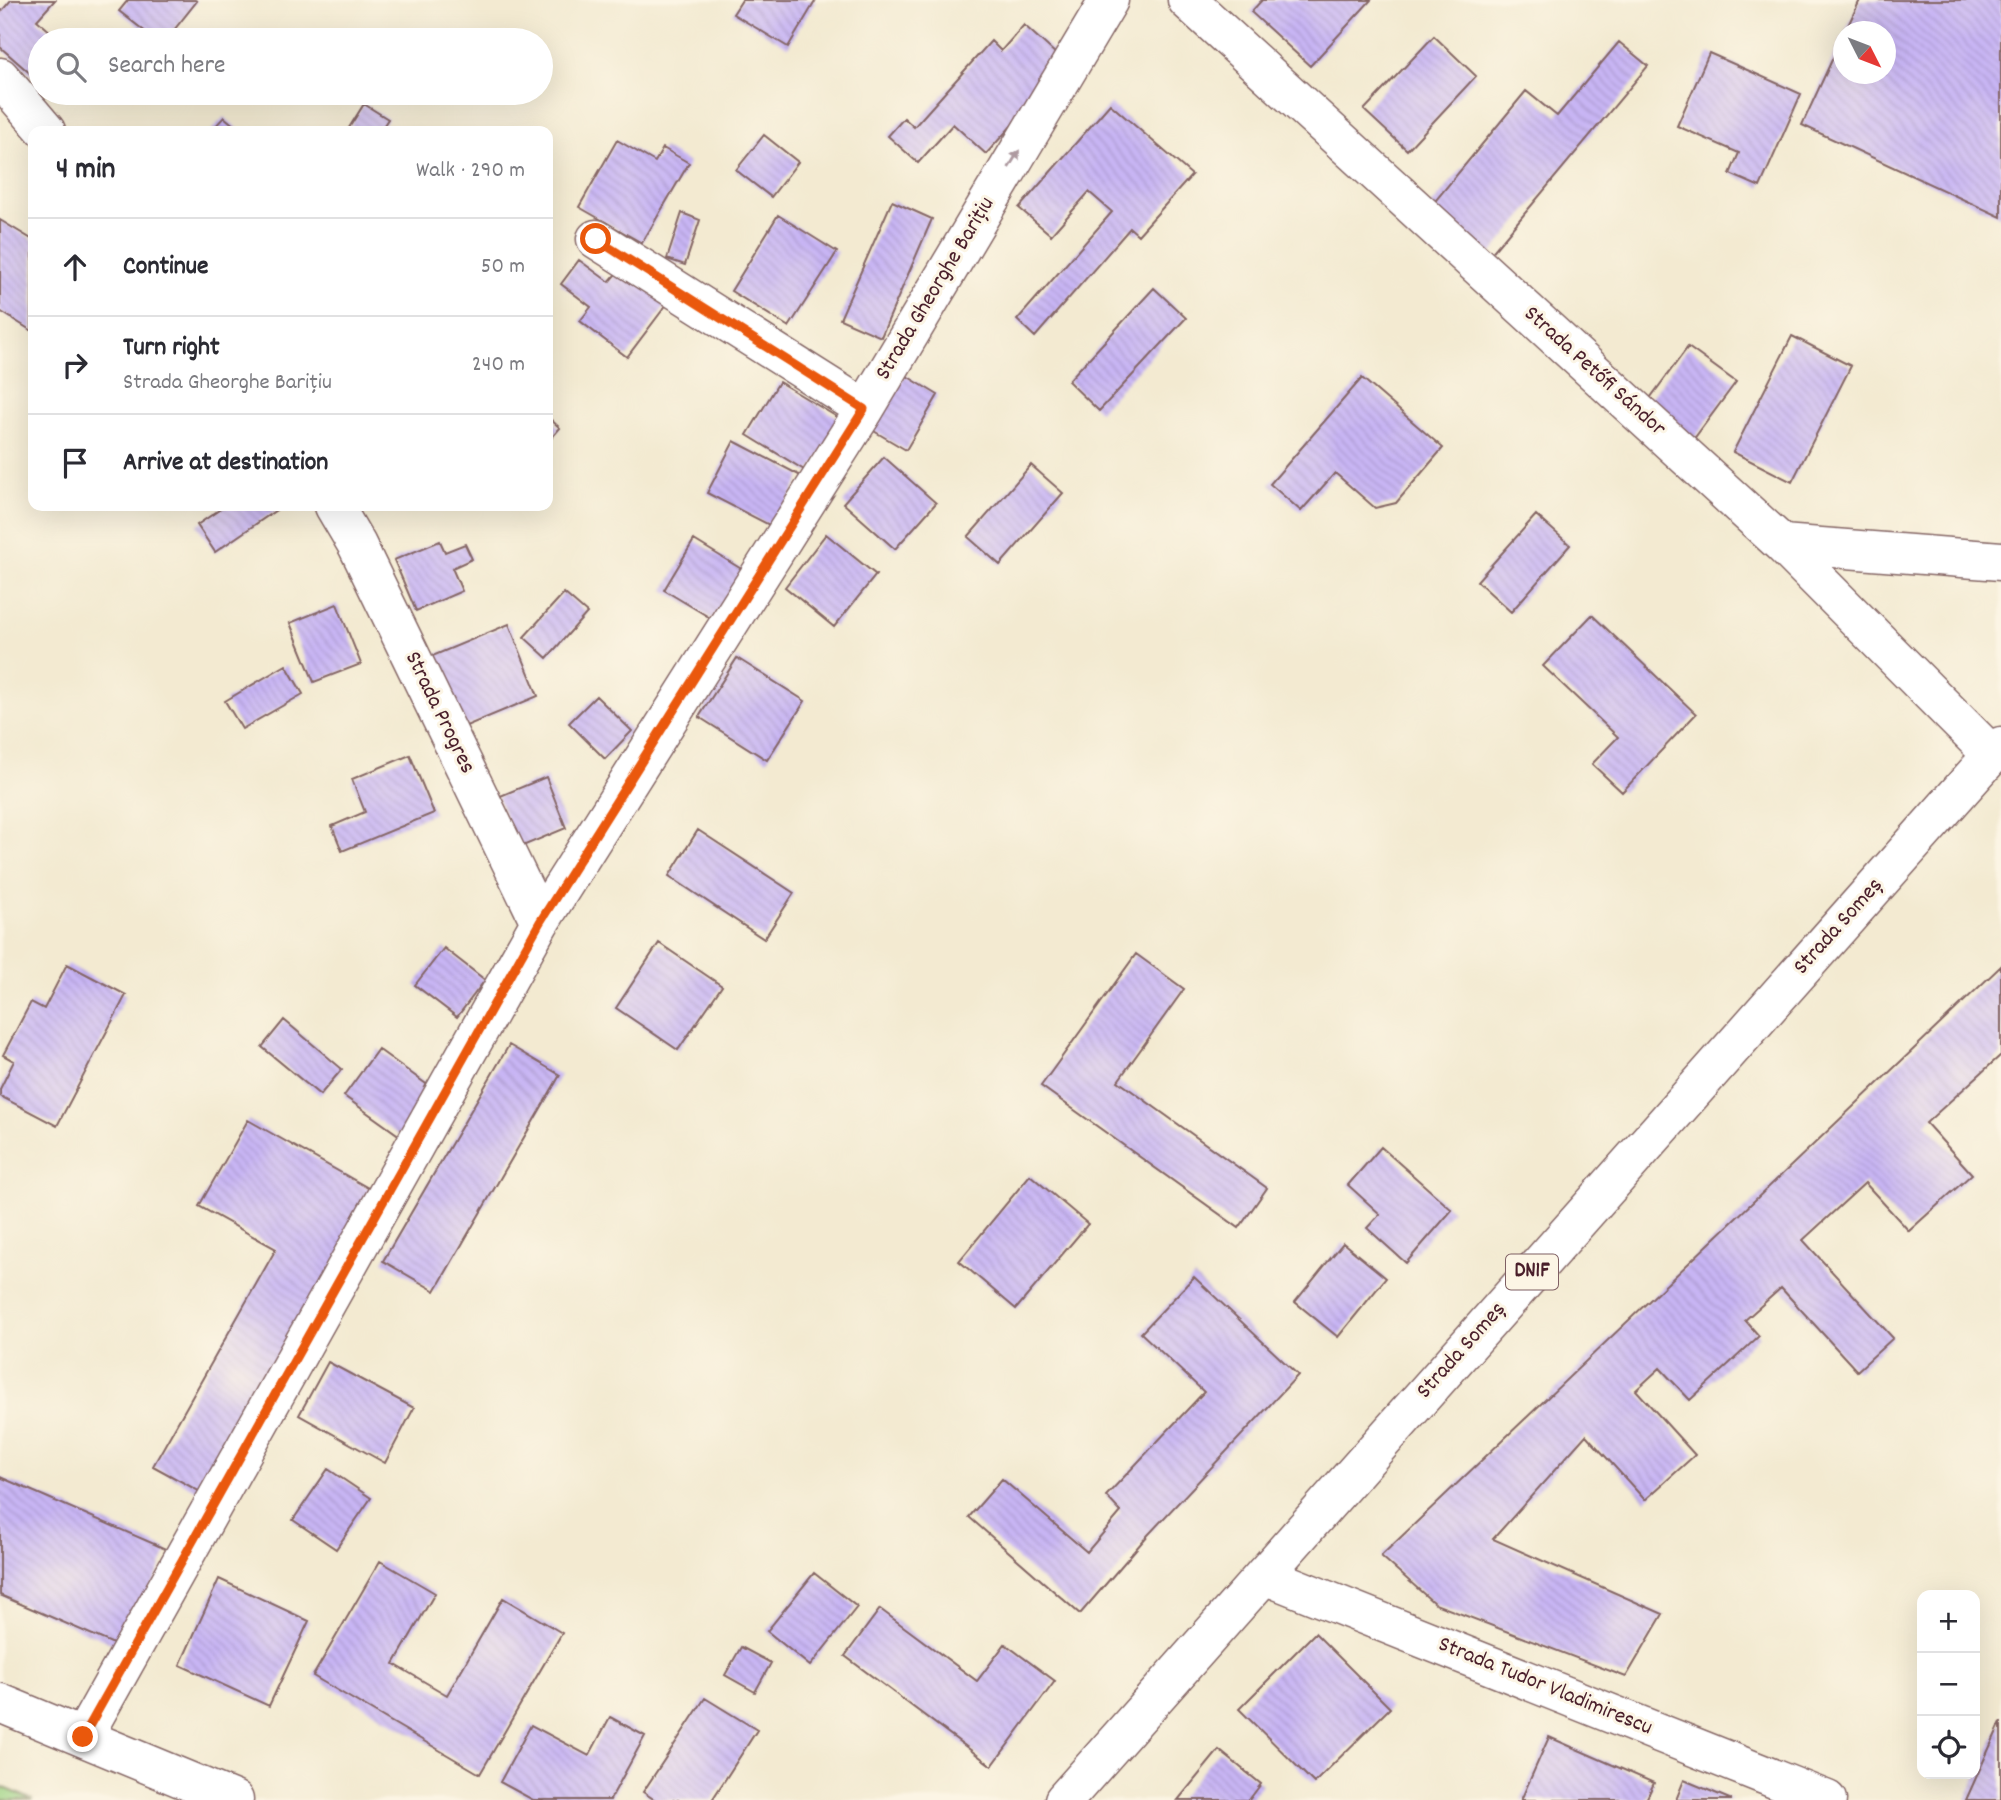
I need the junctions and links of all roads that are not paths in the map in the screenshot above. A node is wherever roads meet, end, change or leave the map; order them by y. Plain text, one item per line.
1 (1109, 0) edge
2 (1187, 0) edge
3 (0, 77) edge
4 (42, 126) edge
5 (596, 239) dead end
6 (864, 409) junction
7 (337, 511) edge
8 (1782, 544) junction
9 (2001, 561) edge
10 (1996, 750) edge
11 (540, 922) junction
12 (1264, 1574) junction
13 (0, 1703) edge
14 (83, 1737) junction
15 (234, 1800) edge
16 (1064, 1800) edge
17 (1826, 1800) edge

6 -> 1 street, Strada Gheorghe Barițiu
2 - 8 street, Strada Petőfi Sándor
3 - 4 street
5 - 6 street
6 - 11 street, Strada Gheorghe Barițiu
7 - 11 street, Strada Progres
8 - 9 street
8 - 10 street, Strada Petőfi Sándor
10 - 12 street, Strada Someș / DN1F
11 - 14 street, Strada Gheorghe Barițiu
12 - 16 street, Strada Someș / DN1F
12 - 17 street, Strada Tudor Vladimirescu
13 - 14 street
14 - 15 street

